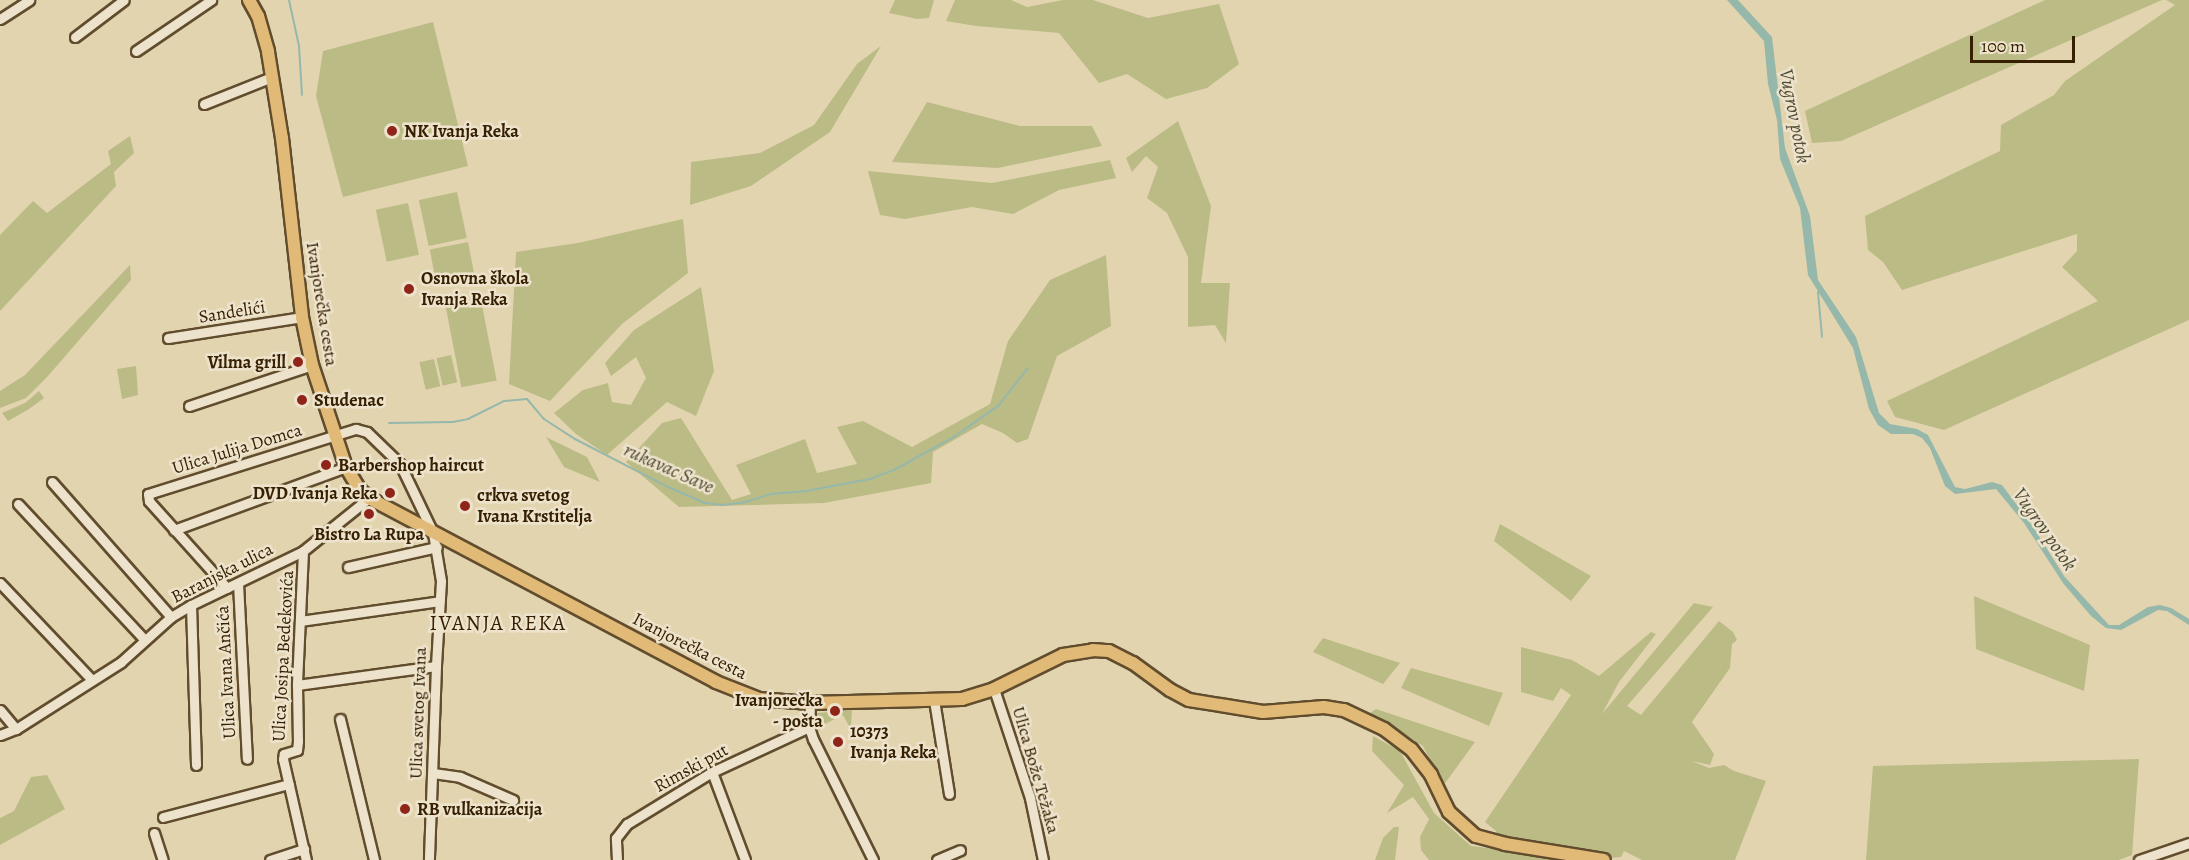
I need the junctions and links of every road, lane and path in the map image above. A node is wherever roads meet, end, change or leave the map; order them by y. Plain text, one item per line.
1 (29, 0) edge
2 (124, 0) edge
3 (211, 0) edge
4 (249, 0) edge
5 (0, 19) edge
6 (75, 37) dead end
7 (136, 51) dead end
8 (272, 76) junction
9 (204, 104) dead end
10 (302, 317) junction
11 (168, 339) dead end
12 (312, 365) junction
13 (189, 406) dead end
14 (361, 429) joint
15 (336, 436) junction
16 (346, 467) junction
17 (52, 482) dead end
18 (369, 498) junction
19 (18, 504) dead end
20 (174, 530) junction
21 (433, 533) junction
22 (437, 548) junction
23 (303, 551) junction
24 (348, 567) dead end
25 (0, 583) edge
26 (238, 583) junction
27 (227, 588) junction
28 (440, 601) junction
29 (191, 605) junction
30 (171, 617) junction
31 (300, 621) junction
32 (145, 640) junction
33 (436, 666) junction
34 (91, 679) junction
35 (297, 685) junction
36 (994, 689) junction
37 (934, 700) junction
38 (810, 703) junction
39 (0, 710) edge
40 (340, 719) dead end
41 (808, 727) junction
42 (16, 729) junction
43 (0, 735) edge
44 (247, 759) dead end
45 (196, 765) dead end
46 (712, 772) junction
47 (433, 773) junction
48 (289, 784) junction
49 (949, 795) dead end
50 (513, 800) dead end
51 (163, 817) dead end
52 (154, 833) dead end
53 (2189, 843) edge
54 (304, 849) junction
55 (2168, 849) junction
56 (960, 850) dead end
57 (164, 860) edge
58 (270, 860) edge
59 (306, 860) edge
60 (374, 860) edge
61 (429, 860) edge
62 (617, 860) edge
63 (745, 860) edge
64 (873, 860) edge
65 (937, 860) edge
66 (1043, 860) edge
67 (1604, 860) edge
68 (2139, 860) edge
69 (2169, 860) edge

1 - 5 street
2 - 6 street
3 - 7 street
4 - 8 main road, Ivanjorečka cesta
8 - 9 street
8 - 10 main road, Ivanjorečka cesta
10 - 11 street, Sandelići
10 - 12 main road, Ivanjorečka cesta
12 - 13 street
12 - 15 main road, Ivanjorečka cesta
14 - 15 street, Ulica Julija Domca
14 - 21 street, Ulica svetog Ivana
15 - 16 main road, Ivanjorečka cesta
15 - 20 street, Ulica Julija Domca
16 - 18 main road, Ivanjorečka cesta
16 - 20 street
17 - 30 street
18 - 21 main road, Ivanjorečka cesta
18 - 23 street, Baranjska ulica
19 - 32 street
20 - 27 street
21 - 22 street, Ulica svetog Ivana
21 - 38 main road, Ivanjorečka cesta
22 - 24 street
22 - 28 street, Ulica svetog Ivana
23 - 26 street, Baranjska ulica
23 - 31 street, Ulica Josipa Bedekovića
25 - 34 street
26 - 27 street, Baranjska ulica
26 - 44 street, Ulica Ivana Ančića
27 - 29 street, Baranjska ulica
28 - 31 street
28 - 33 street, Ulica svetog Ivana
29 - 30 street, Baranjska ulica
29 - 45 street
30 - 32 street, Baranjska ulica
31 - 35 street, Ulica Josipa Bedekovića
32 - 34 street, Baranjska ulica
33 - 35 street
33 - 47 street, Ulica svetog Ivana
34 - 42 street, Baranjska ulica
35 - 48 street, Ulica Josipa Bedekovića
36 - 37 main road, Ivanjorečka cesta
36 - 66 street, Ulica Bože Težaka
36 - 67 main road, Ivanjorečka cesta
37 - 38 main road, Ivanjorečka cesta
37 - 49 street
38 - 41 street
39 - 42 street
40 - 60 street
41 - 46 street, Rimski put
41 - 64 street
42 - 43 street, Baranjska ulica
46 - 62 street, Rimski put
46 - 63 street
47 - 50 street
47 - 61 street, Ulica svetog Ivana
48 - 51 street
48 - 54 street, Ulica Josipa Bedekovića
52 - 57 street
53 - 55 street
54 - 58 street
54 - 59 street, Ulica Josipa Bedekovića
55 - 68 street
55 - 69 street
56 - 65 street

